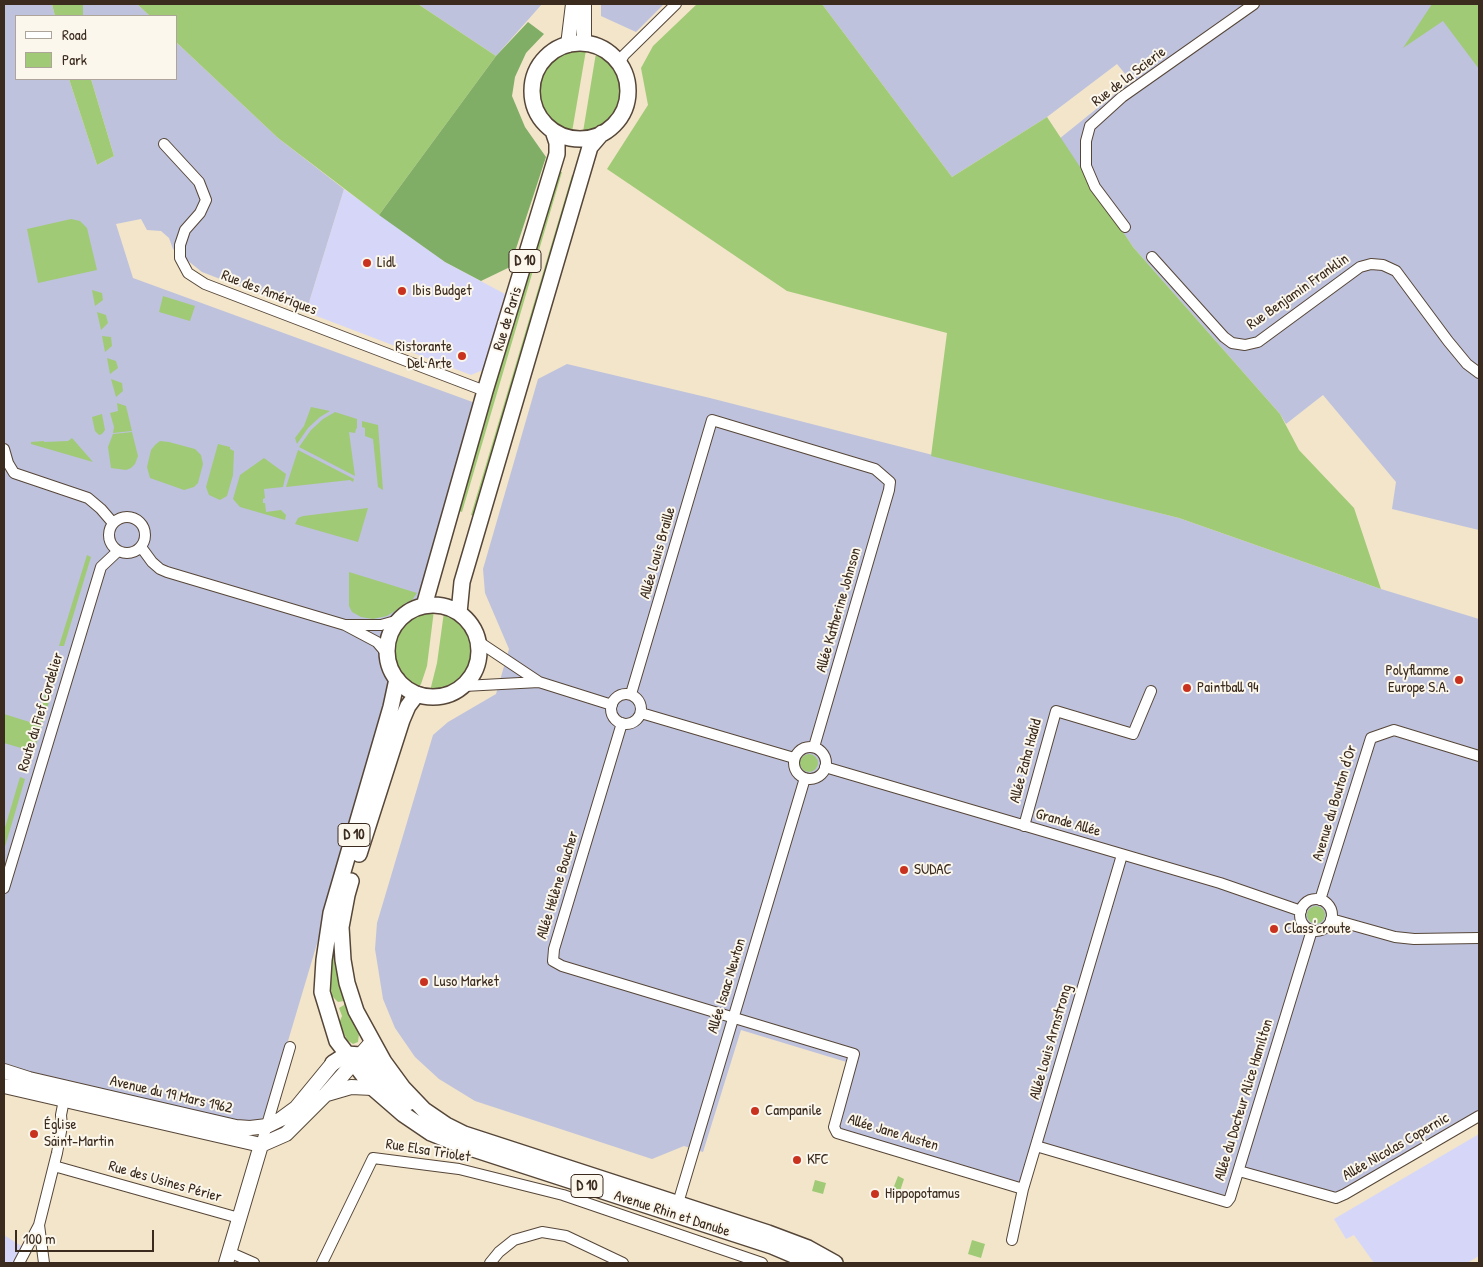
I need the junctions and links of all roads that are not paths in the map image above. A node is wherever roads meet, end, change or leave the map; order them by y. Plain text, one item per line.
1 (574, 4) edge
2 (584, 4) edge
3 (676, 4) edge
4 (1254, 4) edge
5 (584, 43) junction
6 (568, 44) junction
7 (619, 63) junction
8 (553, 131) junction
9 (602, 133) junction
10 (164, 144) dead end
11 (1125, 227) dead end
12 (1152, 257) dead end
13 (1479, 373) edge
14 (485, 391) junction
15 (4, 449) edge
16 (890, 482) joint
17 (113, 523) junction
18 (141, 547) junction
19 (118, 551) junction
20 (424, 606) junction
21 (459, 612) junction
22 (399, 620) junction
23 (345, 625) junction
24 (479, 642) junction
25 (388, 655) junction
26 (397, 679) junction
27 (539, 682) junction
28 (464, 686) junction
29 (1151, 691) dead end
30 (417, 694) junction
31 (631, 694) junction
32 (612, 705) junction
33 (641, 713) junction
34 (622, 724) junction
35 (814, 747) junction
36 (1479, 756) edge
37 (794, 758) junction
38 (825, 767) junction
39 (805, 778) junction
40 (1024, 826) junction
41 (1122, 855) junction
42 (4, 888) edge
43 (1320, 900) junction
44 (1301, 911) junction
45 (1331, 919) junction
46 (1312, 930) junction
47 (1479, 938) edge
48 (734, 1017) junction
49 (337, 1041) junction
50 (372, 1042) junction
51 (290, 1047) dead end
52 (354, 1058) junction
53 (333, 1063) junction
54 (4, 1071) edge
55 (4, 1086) edge
56 (372, 1088) junction
57 (66, 1094) junction
58 (326, 1094) junction
59 (424, 1110) junction
60 (1479, 1116) edge
61 (267, 1126) junction
62 (261, 1145) junction
63 (1036, 1146) junction
64 (54, 1166) junction
65 (1239, 1171) junction
66 (1023, 1189) junction
67 (678, 1204) junction
68 (240, 1218) junction
69 (39, 1225) junction
70 (1012, 1240) dead end
71 (227, 1258) edge
72 (19, 1263) edge
73 (44, 1263) edge
74 (254, 1263) edge
75 (322, 1263) edge
76 (490, 1263) edge
77 (623, 1263) edge
78 (762, 1263) edge
79 (812, 1263) edge
80 (835, 1263) edge

1 - 6 main road
2 - 5 main road
3 - 7 street
4 - 11 street, Rue de la Scierie
5 - 6 main road
5 - 7 main road
6 - 8 main road
7 - 9 main road
8 - 9 main road
8 - 14 main road, Rue de Paris / D 10
9 - 21 main road, Rue de Paris / D 10
10 - 14 street, Rue des Amériques
12 - 13 street, Rue Benjamin Franklin
14 - 20 main road, D 10
15 - 17 street
16 - 31 street, Allée Louis Braille
16 - 35 street, Allée Katherine Johnson
17 - 18 street
17 - 19 street
18 - 19 street
18 - 23 street
19 - 42 street, Route du Fief Cordelier
20 - 21 main road
20 - 22 main road
21 - 24 main road
22 - 23 street
22 - 25 main road
23 - 25 street
24 - 27 street
24 - 28 main road
25 - 26 main road
26 - 30 main road
26 - 49 main road, D 10
27 - 28 street
27 - 32 street
28 - 30 main road
29 - 40 street, Allée Zaha Hadid
30 - 50 main road, D 10
31 - 32 street
31 - 33 street
32 - 34 street
33 - 34 street
33 - 37 street
34 - 48 street, Allée Hélène Boucher
35 - 37 street
35 - 38 street
36 - 43 street, Avenue du Bouton d'Or
37 - 39 street
38 - 39 street
38 - 40 street, Grande Allée
39 - 48 street, Allée Isaac Newton
40 - 41 street, Grande Allée
41 - 44 street, Grande Allée
41 - 63 street, Allée Louis Armstrong
43 - 44 street
43 - 45 street
44 - 46 street
45 - 46 street
45 - 47 street
46 - 65 street, Allée du Docteur Alice Hamilton
48 - 66 street, Allée Jane Austen
48 - 67 street, Allée Isaac Newton
49 - 52 main road, D 10
49 - 53 main road
50 - 52 main road
50 - 59 main road, D 10
51 - 61 street
52 - 53 main road
52 - 56 main road, D 10
52 - 58 main road
52 - 59 main road
53 - 61 main road
54 - 57 main road
55 - 57 main road
56 - 58 main road
56 - 79 main road, Avenue Rhin et Danube / D 10
57 - 61 main road, Avenue du 19 Mars 1962
57 - 62 main road, Avenue du 19 Mars 1962
57 - 64 street
58 - 62 main road
59 - 67 main road, Avenue Rhin et Danube / D 10
60 - 65 street, Allée Nicolas Copernic
61 - 62 street
62 - 68 main road
63 - 65 street, Allée du Docteur Alice Hamilton
63 - 66 street, Allée Louis Armstrong
64 - 68 street, Rue des Usines Périer
64 - 69 street
66 - 70 street, Allée Louis Armstrong
67 - 80 main road, Avenue Rhin et Danube / D 10
68 - 71 main road
69 - 72 street
69 - 73 street
71 - 74 street
75 - 78 street, Rue Elsa Triolet
76 - 77 street

